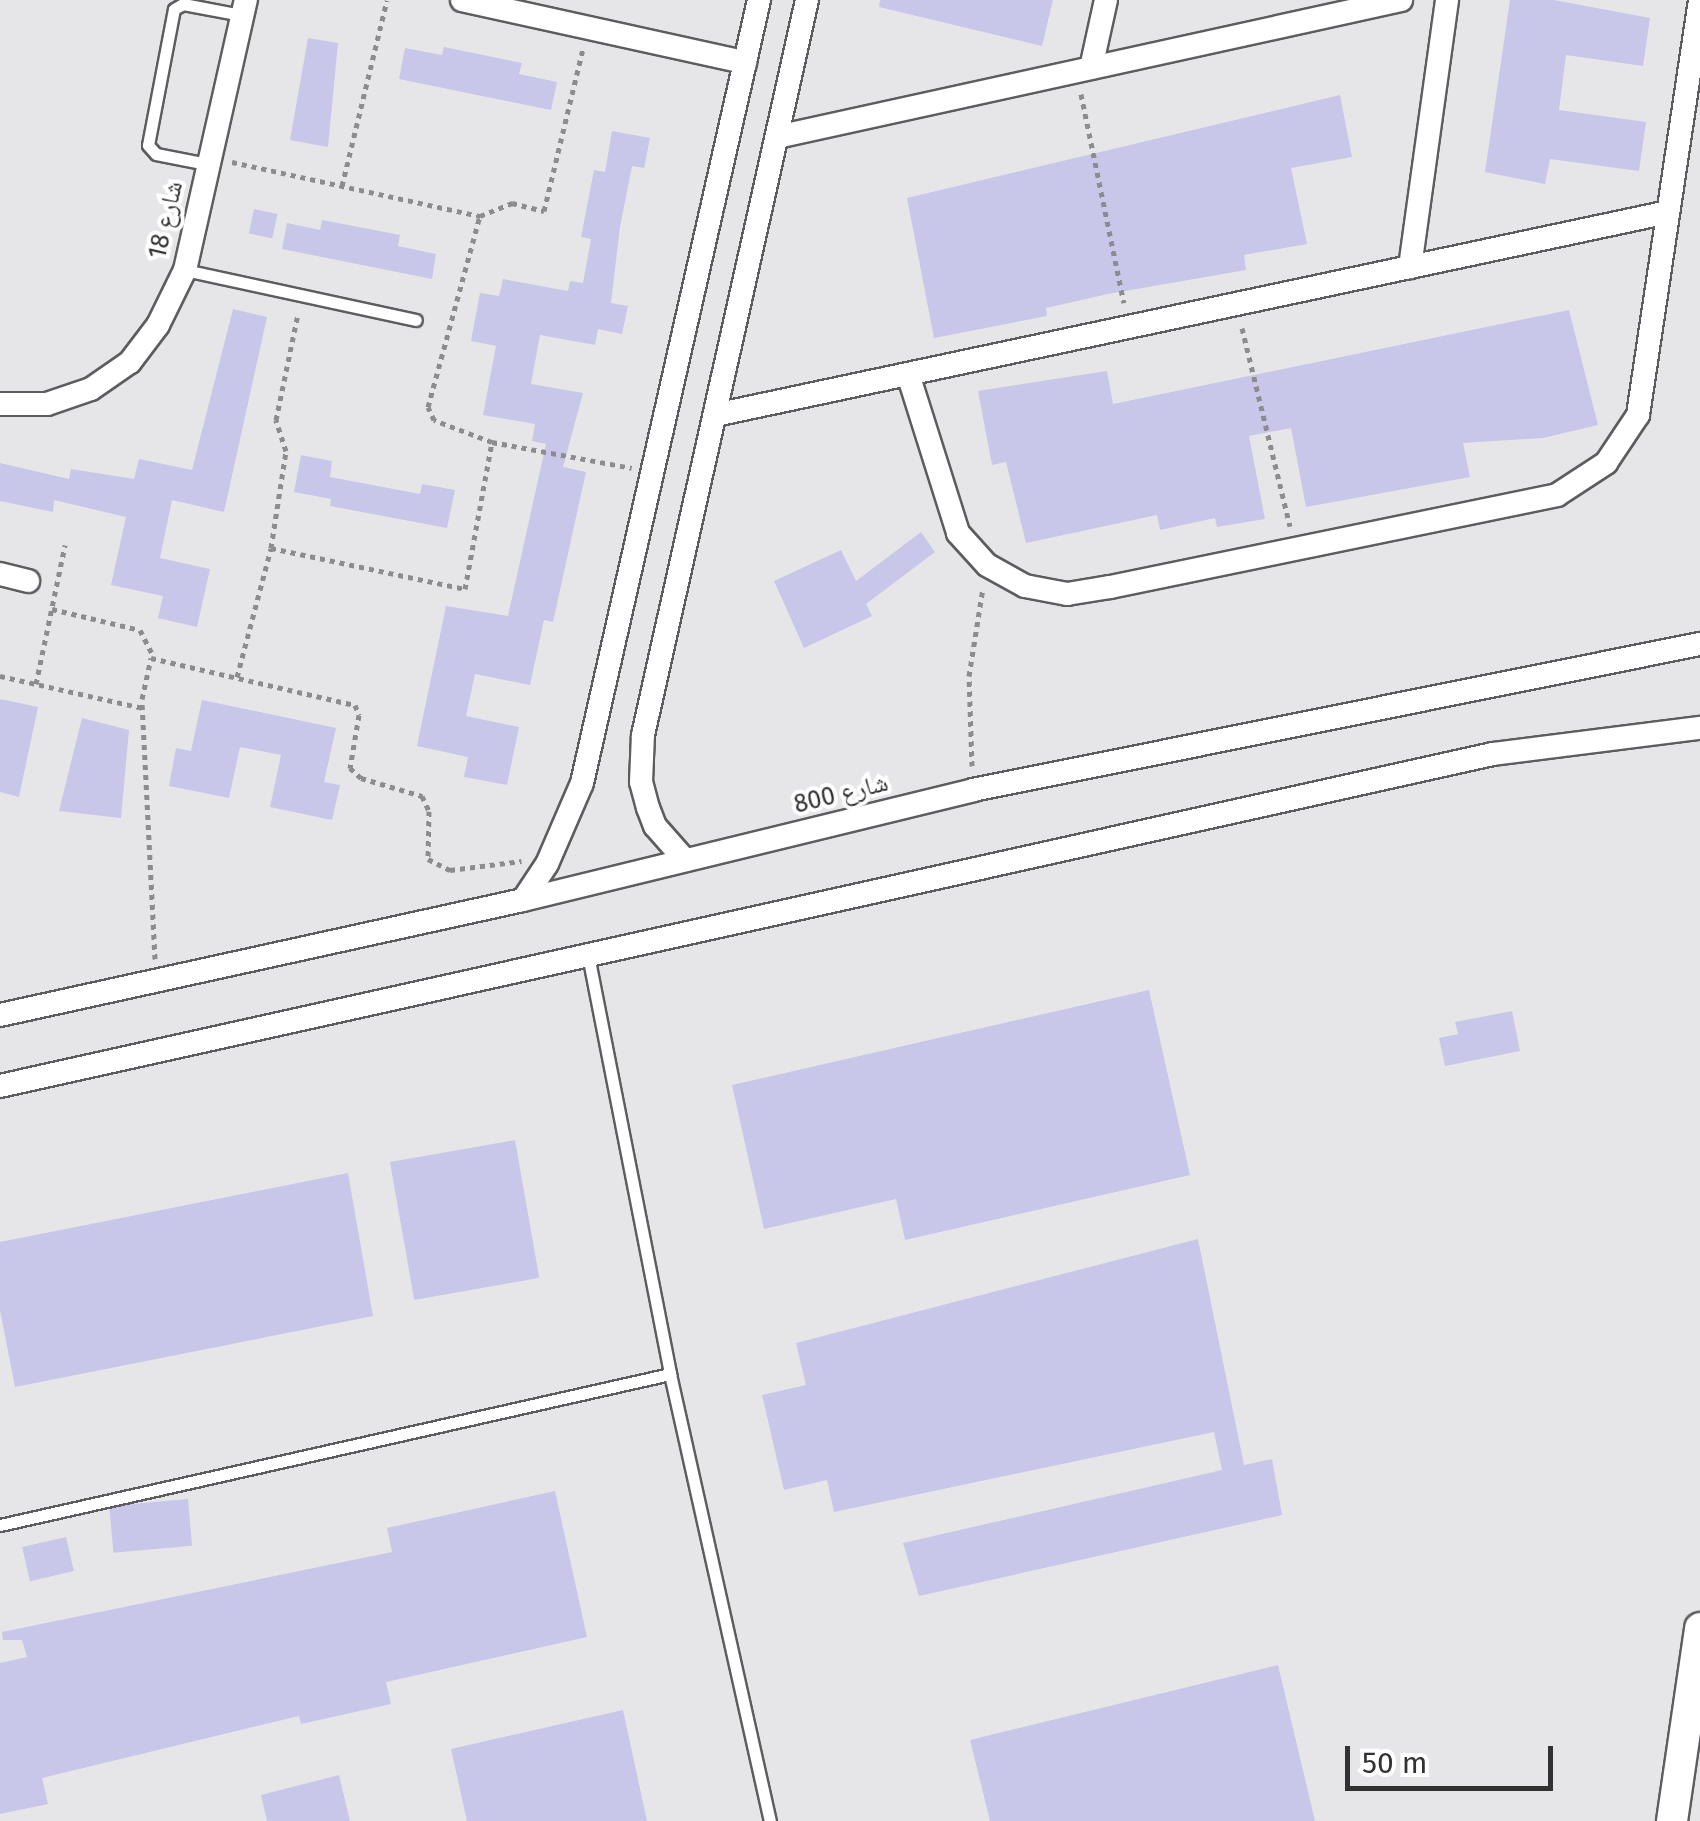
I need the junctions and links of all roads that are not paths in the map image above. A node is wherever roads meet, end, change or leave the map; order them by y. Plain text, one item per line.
1 (462, 0) edge
2 (759, 0) edge
3 (807, 0) edge
4 (1106, 0) edge
5 (1401, 0) edge
6 (1447, 0) edge
7 (1700, 1) edge
8 (244, 8) edge
9 (561, 12) edge
10 (745, 62) junction
11 (1084, 70) junction
12 (777, 137) junction
13 (208, 160) junction
14 (1668, 212) junction
15 (1410, 267) junction
16 (185, 270) junction
17 (416, 320) dead end
18 (908, 374) junction
19 (0, 404) edge
20 (715, 415) junction
21 (0, 574) edge
22 (28, 581) dead end
23 (1700, 644) edge
24 (1700, 728) edge
25 (686, 860) junction
26 (523, 900) junction
27 (588, 955) junction
28 (0, 1015) edge
29 (0, 1086) edge
30 (670, 1374) junction
31 (0, 1524) edge
32 (1700, 1628) edge
33 (770, 1821) edge
34 (1672, 1821) edge

1 - 9 street
2 - 10 street
3 - 12 street
4 - 11 street
5 - 11 street
6 - 15 street
7 - 14 street
8 - 13 street, شارع 18
8 - 13 lane
9 - 10 street
10 - 26 street
11 - 12 street
12 - 20 street
13 - 16 street, شارع 18
14 - 15 street
14 - 18 street
15 - 18 street
16 - 17 lane
16 - 19 street, شارع 18
18 - 20 street
20 - 25 street
21 - 22 street
23 - 25 street, شارع 800
24 - 27 street
25 - 26 street, شارع 800
26 - 28 street, شارع 800
27 - 29 street
27 - 30 lane
30 - 31 lane
30 - 33 lane
32 - 34 street

